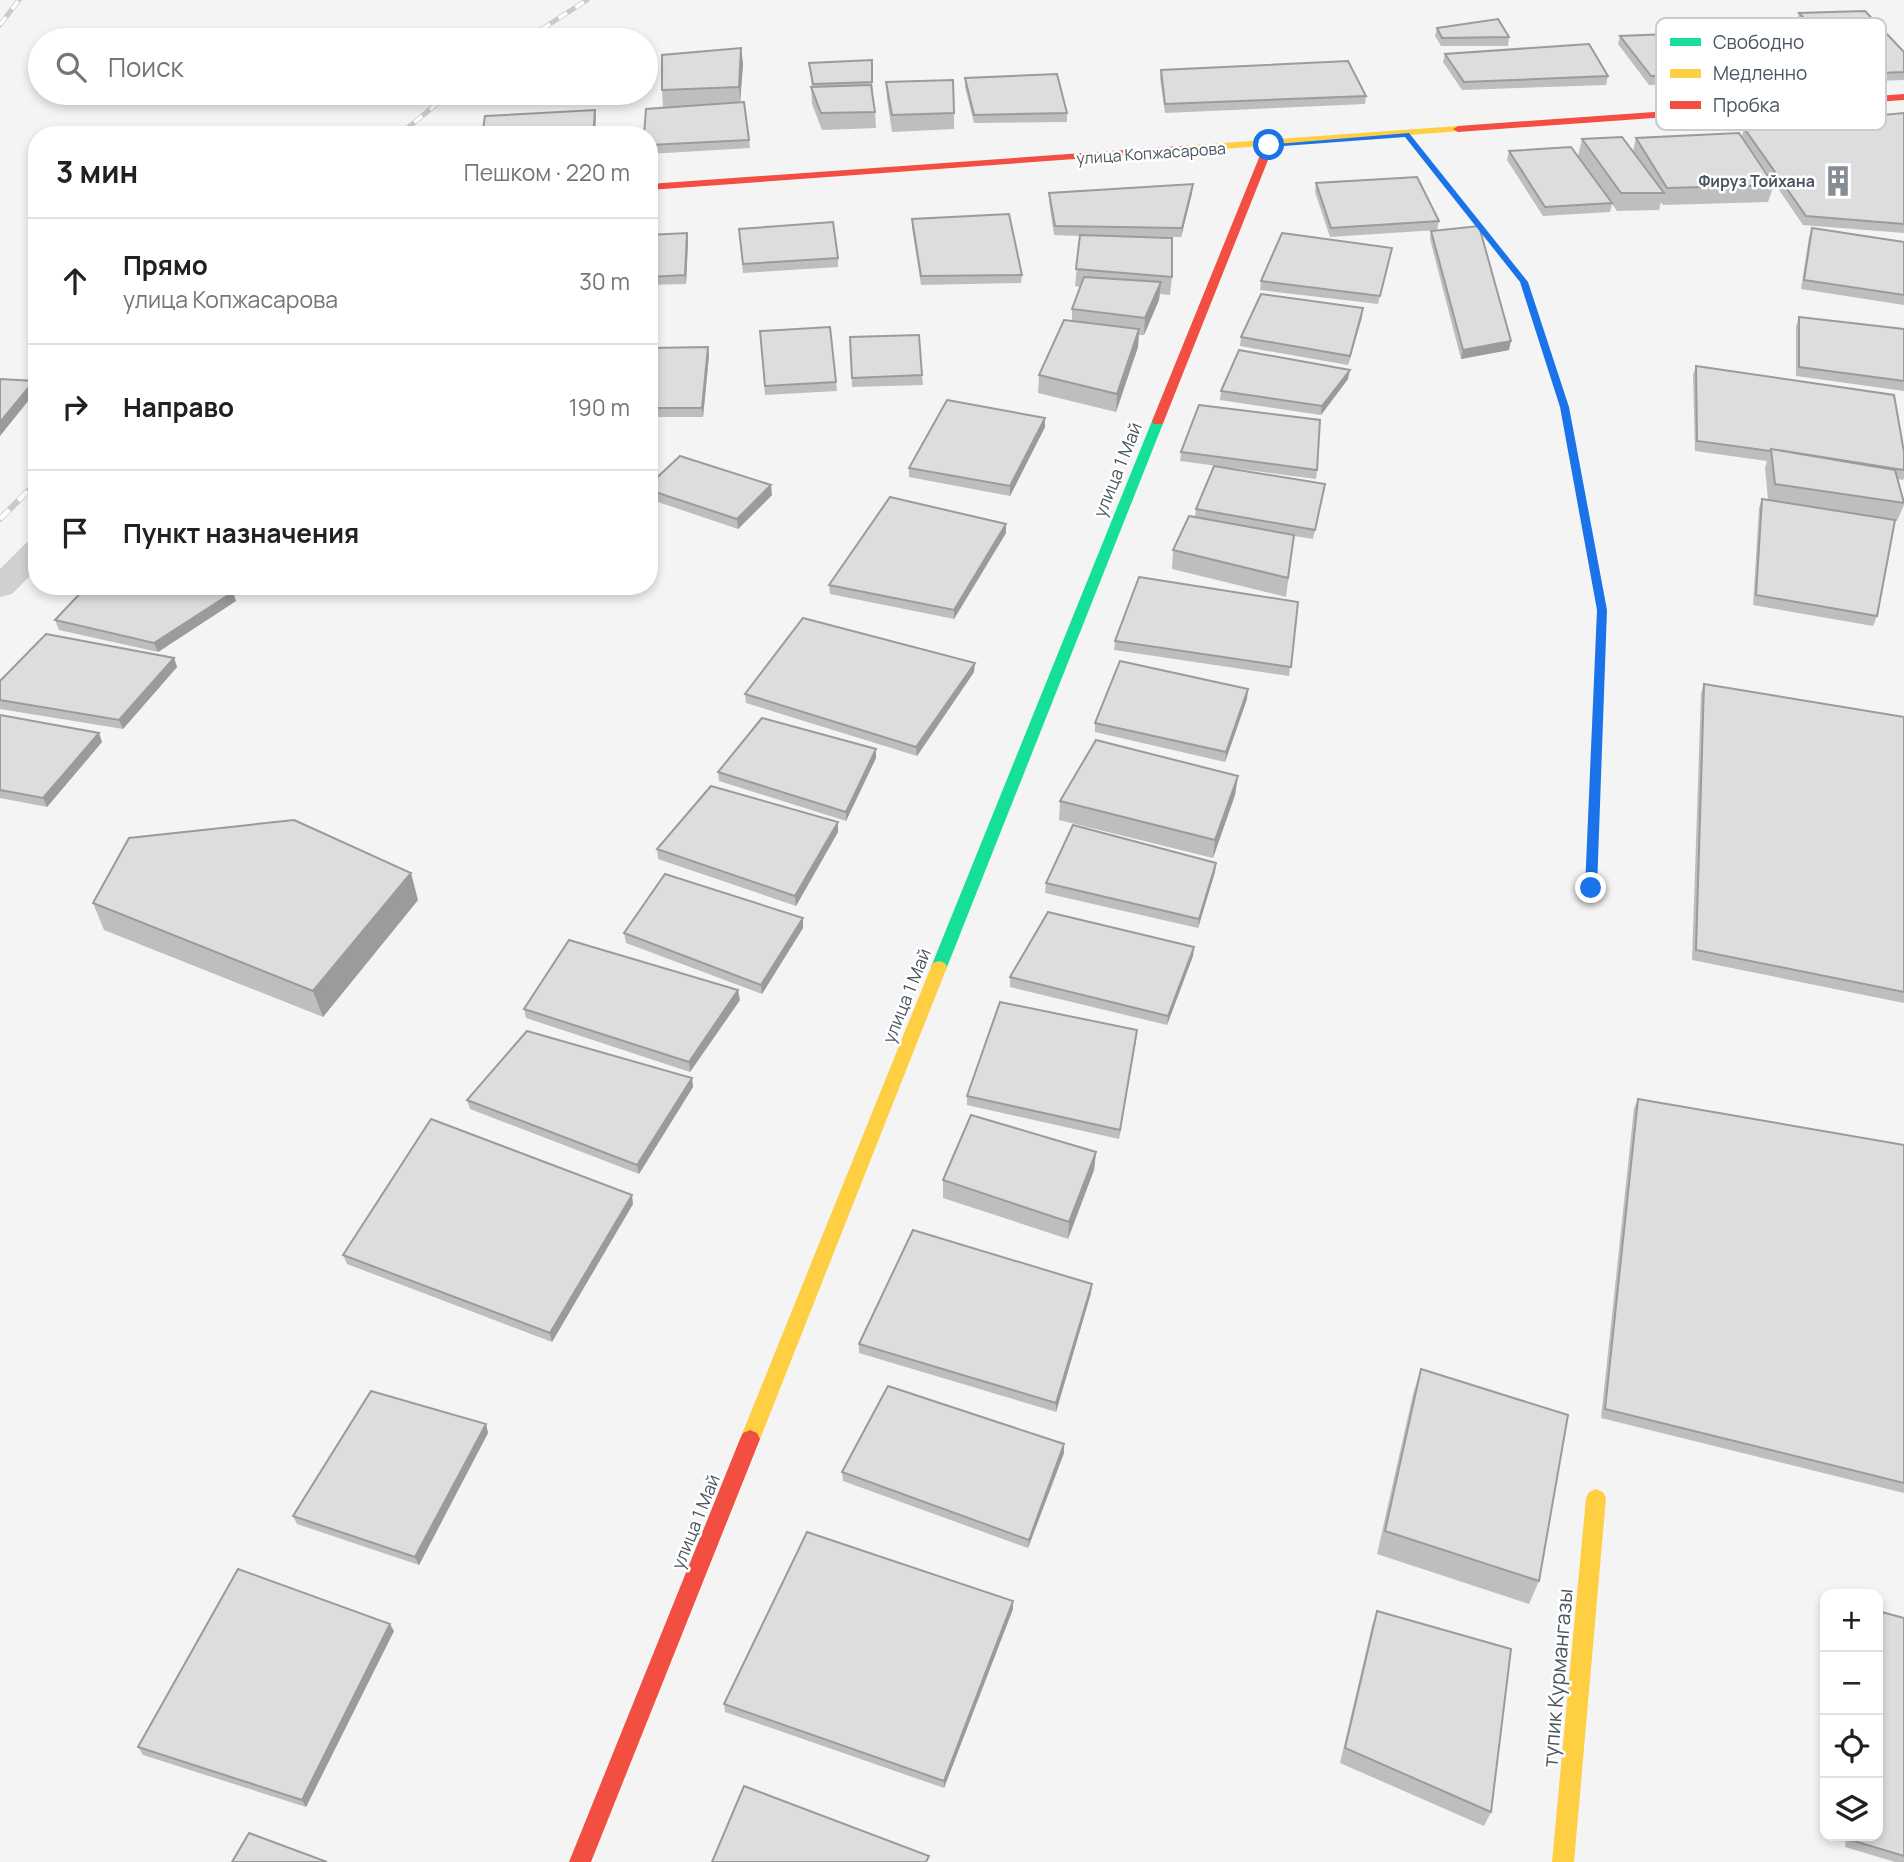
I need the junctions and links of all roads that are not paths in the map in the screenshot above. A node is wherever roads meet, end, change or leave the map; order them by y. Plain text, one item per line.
1 (1904, 97) edge
2 (1886, 98) edge
3 (1656, 115) edge
4 (1269, 145) junction
5 (658, 186) edge
6 (28, 559) edge
7 (0, 587) edge
8 (1596, 1498) dead end
9 (580, 1862) edge
10 (1563, 1862) edge

1 - 2 street, улица Копжасарова
3 - 4 street, улица Копжасарова
4 - 5 street, улица Копжасарова
4 - 9 street, улица 1 Май
6 - 7 street
8 - 10 street, тупик Курмангазы

